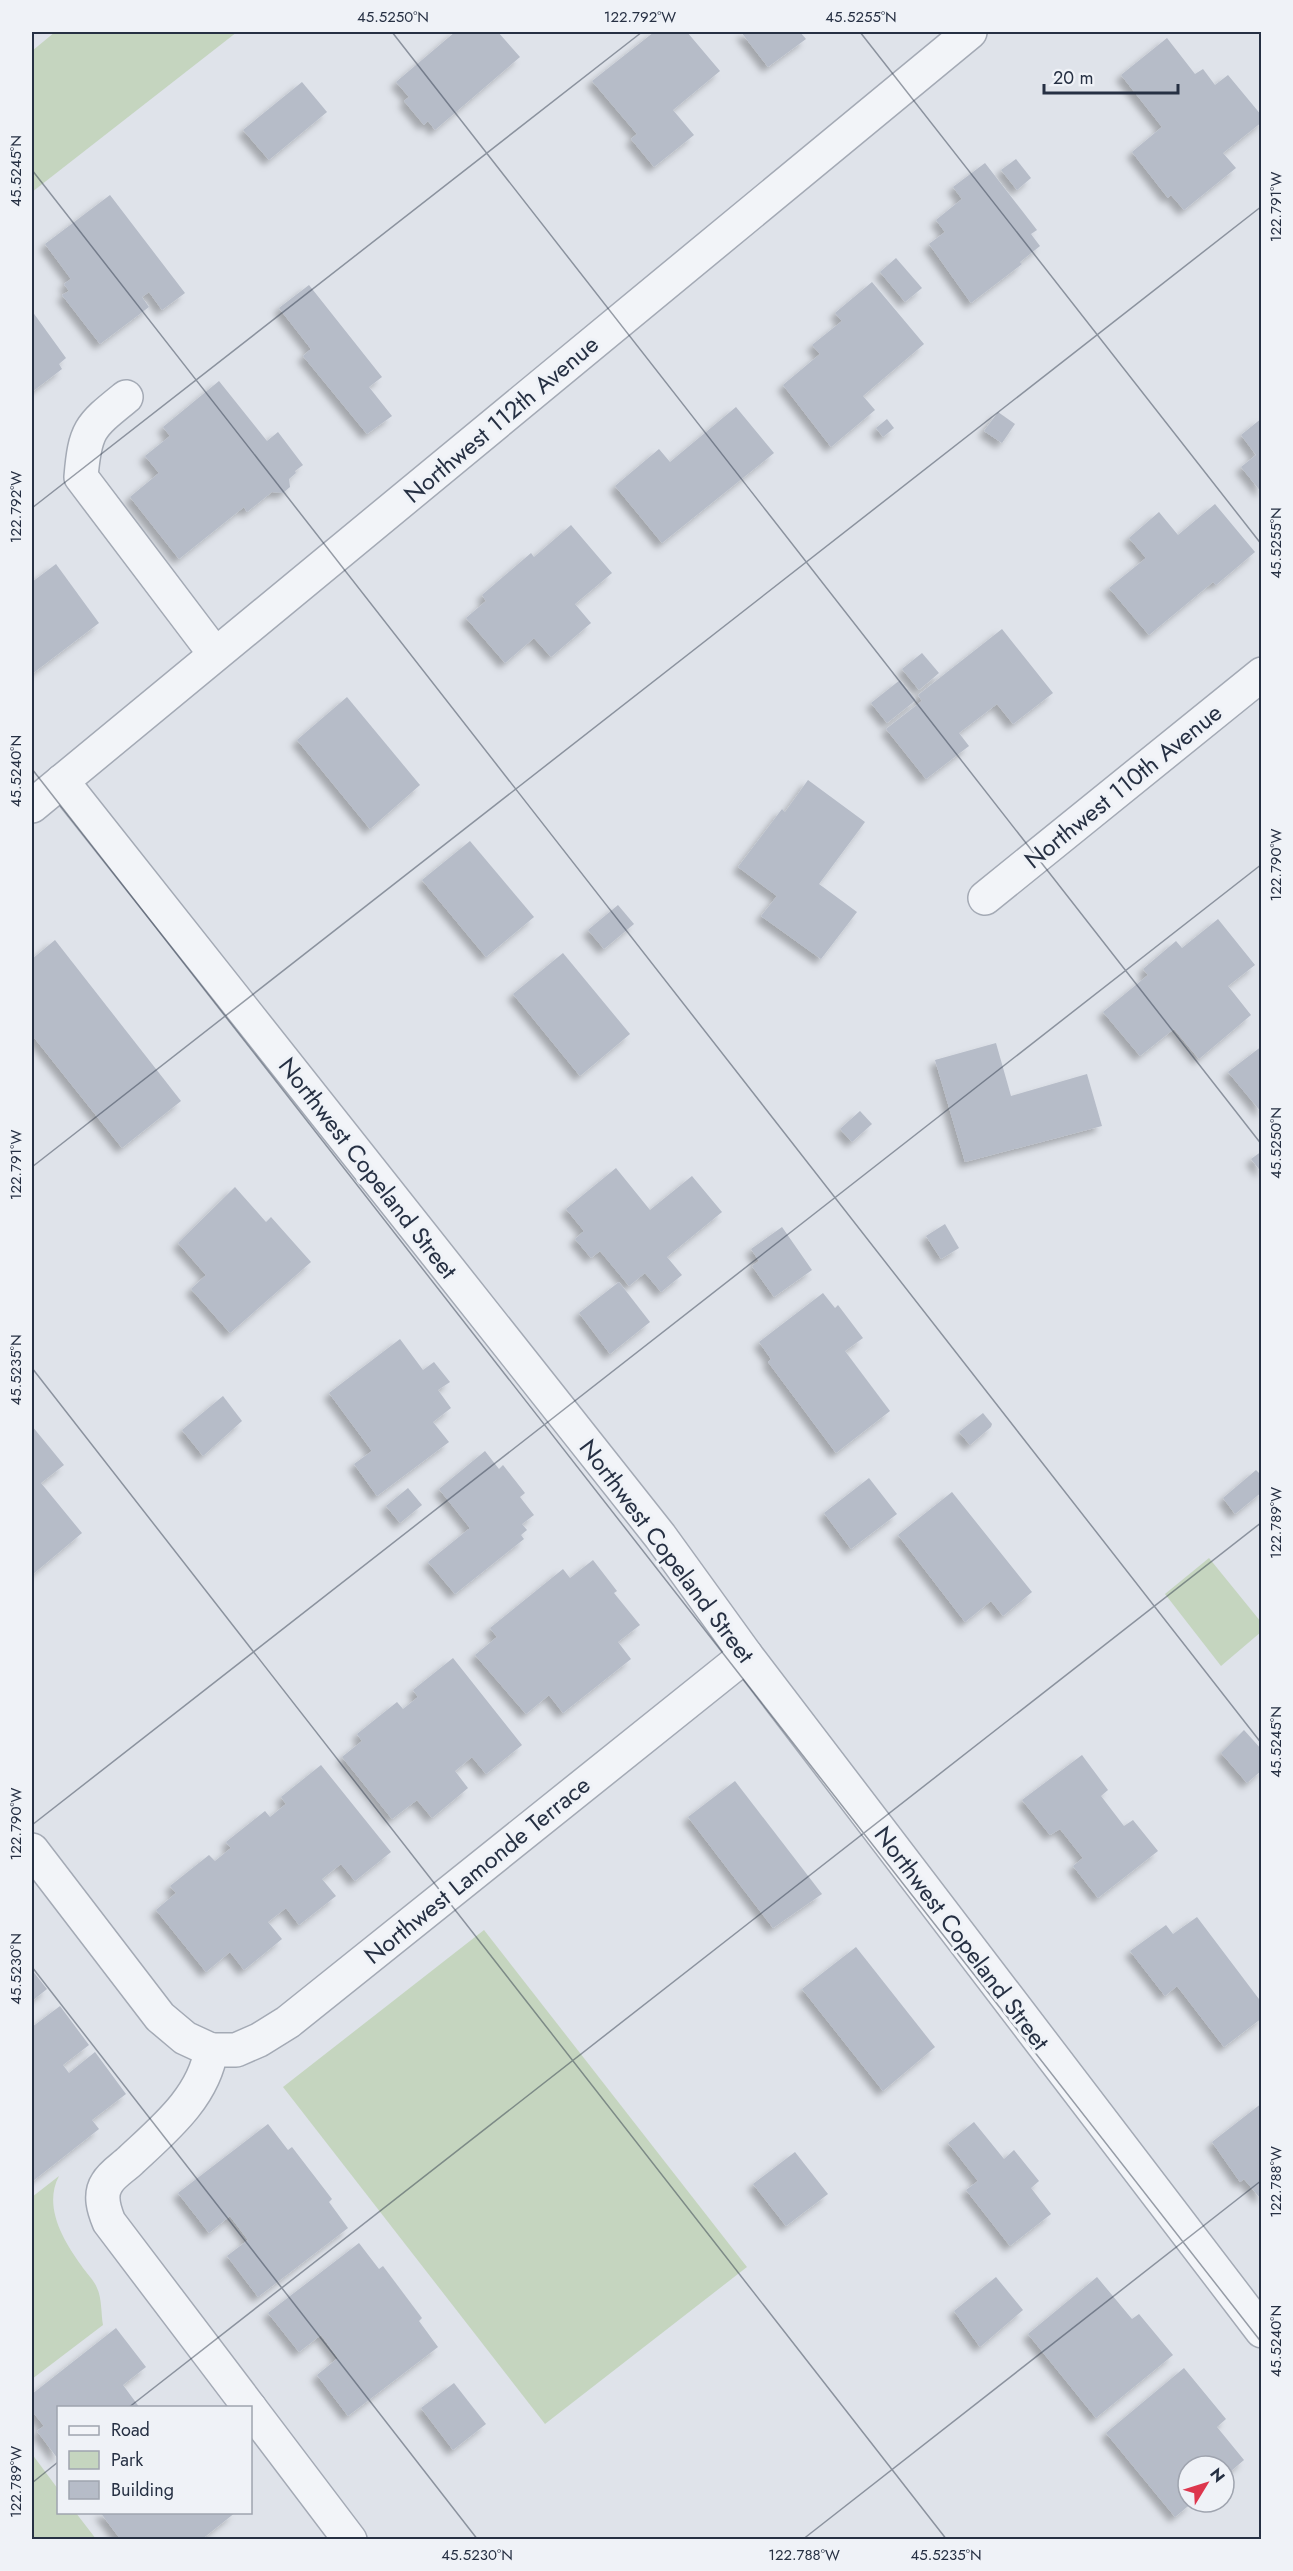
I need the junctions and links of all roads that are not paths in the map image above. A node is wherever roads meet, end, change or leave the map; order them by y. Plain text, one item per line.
1 (970, 32) edge
2 (126, 397) dead end
3 (215, 654) junction
4 (1262, 674) edge
5 (62, 781) junction
6 (32, 806) edge
7 (985, 898) dead end
8 (746, 1655) junction
9 (32, 1850) edge
10 (210, 2058) junction
11 (1262, 2331) edge
12 (248, 2406) edge
13 (252, 2411) edge
14 (350, 2540) edge

1 - 3 street, Northwest 112th Avenue
2 - 3 street
3 - 5 street, Northwest 112th Avenue
4 - 7 street, Northwest 110th Avenue
5 - 6 street, Northwest 112th Avenue
5 - 8 street, Northwest Copeland Street
8 - 10 street, Northwest Lamonde Terrace
8 - 11 street, Northwest Copeland Street
9 - 10 street
10 - 12 street
13 - 14 street

